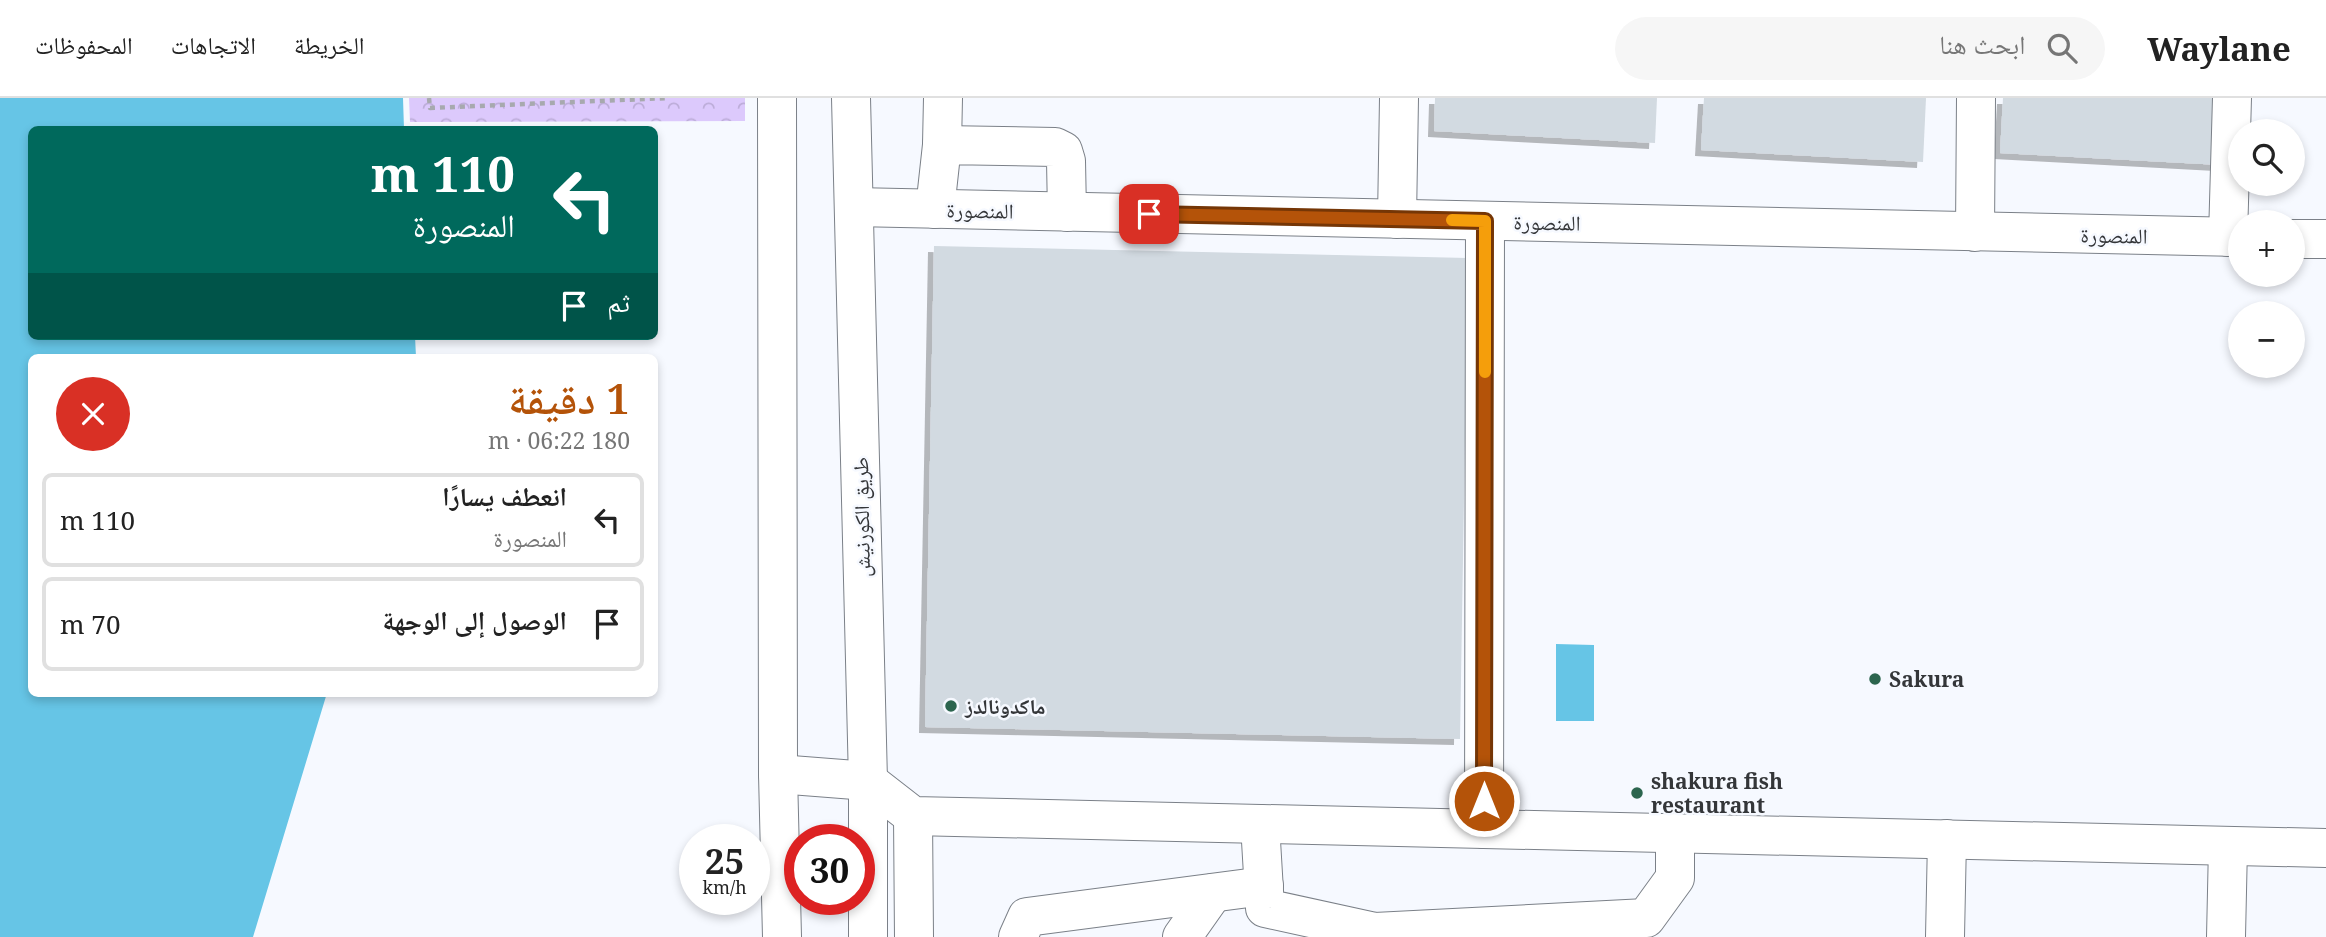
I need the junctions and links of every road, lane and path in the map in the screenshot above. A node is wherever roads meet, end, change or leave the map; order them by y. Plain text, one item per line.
1 (429, 98) edge
2 (668, 98) edge
3 (777, 98) edge
4 (851, 98) edge
5 (943, 98) edge
6 (1399, 98) edge
7 (1976, 98) edge
8 (2232, 98) edge
9 (942, 145) junction
10 (854, 207) junction
11 (935, 209) junction
12 (2234, 210) edge
13 (1067, 212) junction
14 (1397, 219) junction
15 (1485, 221) junction
16 (1975, 232) junction
17 (2228, 237) edge
18 (2305, 239) edge
19 (2326, 239) edge
20 (778, 775) junction
21 (868, 781) junction
22 (913, 816) junction
23 (1260, 824) junction
24 (1484, 829) junction
25 (1675, 833) junction
26 (1947, 839) junction
27 (2228, 846) junction
28 (2326, 848) edge
29 (1264, 886) junction
30 (1213, 893) junction
31 (782, 937) edge
32 (868, 937) edge
33 (914, 937) edge
34 (1017, 937) edge
35 (1182, 937) edge
36 (1945, 937) edge
37 (2226, 937) edge

1 - 2 path
3 - 20 street
4 - 10 street, طريق الكورنيش
5 - 9 street
6 - 14 street
7 - 16 street
8 - 12 street
9 - 11 street
9 - 13 street
10 - 11 street, المنصورة
10 - 21 street, طريق الكورنيش
11 - 13 street, المنصورة
13 - 14 street, المنصورة
14 - 15 street, المنصورة
15 - 16 street, المنصورة
15 - 24 street
16 - 17 street, المنصورة
18 - 19 street
20 - 21 street
20 - 31 street
21 - 22 street
21 - 32 street, طريق الكورنيش
22 - 23 street
22 - 33 street
23 - 24 street
23 - 29 street
24 - 25 street
25 - 26 street
25 - 29 street
26 - 27 street
26 - 36 street
27 - 28 street
27 - 37 street
29 - 30 street
30 - 34 street
30 - 35 street

